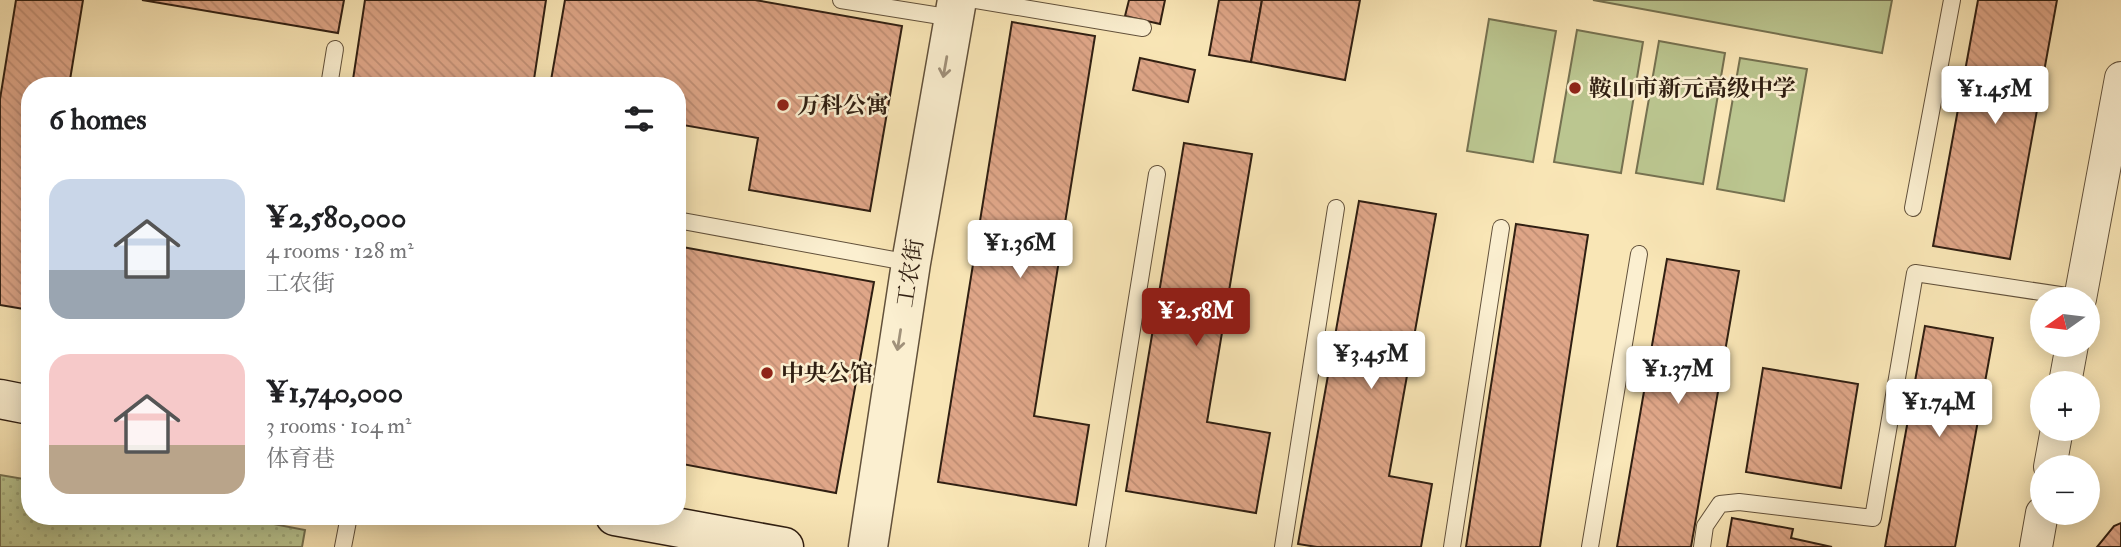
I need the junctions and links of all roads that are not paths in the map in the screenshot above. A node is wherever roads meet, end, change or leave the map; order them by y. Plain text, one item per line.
1 (841, 0) edge
2 (1952, 0) edge
3 (962, 6) edge
4 (1143, 28) dead end
5 (335, 49) dead end
6 (330, 77) edge
7 (2121, 78) edge
8 (1157, 174) dead end
9 (1336, 208) dead end
10 (1913, 208) dead end
11 (686, 222) edge
12 (1501, 228) dead end
13 (1639, 254) dead end
14 (911, 263) junction
15 (2082, 287) edge
16 (2030, 291) edge
17 (0, 399) edge
18 (21, 403) edge
19 (347, 525) edge
20 (664, 525) edge
21 (2040, 525) edge
22 (343, 547) edge
23 (784, 547) edge
24 (867, 547) edge
25 (1097, 547) edge
26 (1283, 547) edge
27 (1452, 547) edge
28 (1590, 547) edge
29 (1702, 547) edge
30 (2036, 547) edge

1 - 3 lane
2 - 10 lane
3 - 4 lane
3 -> 14 street, 工农街
5 - 6 lane
7 - 15 street
8 - 25 lane
9 - 26 lane
11 - 14 lane
12 - 27 lane
13 - 28 lane
14 -> 24 street, 工农街
16 - 29 lane
17 - 18 street
19 - 22 lane
20 - 23 street
21 - 30 street

